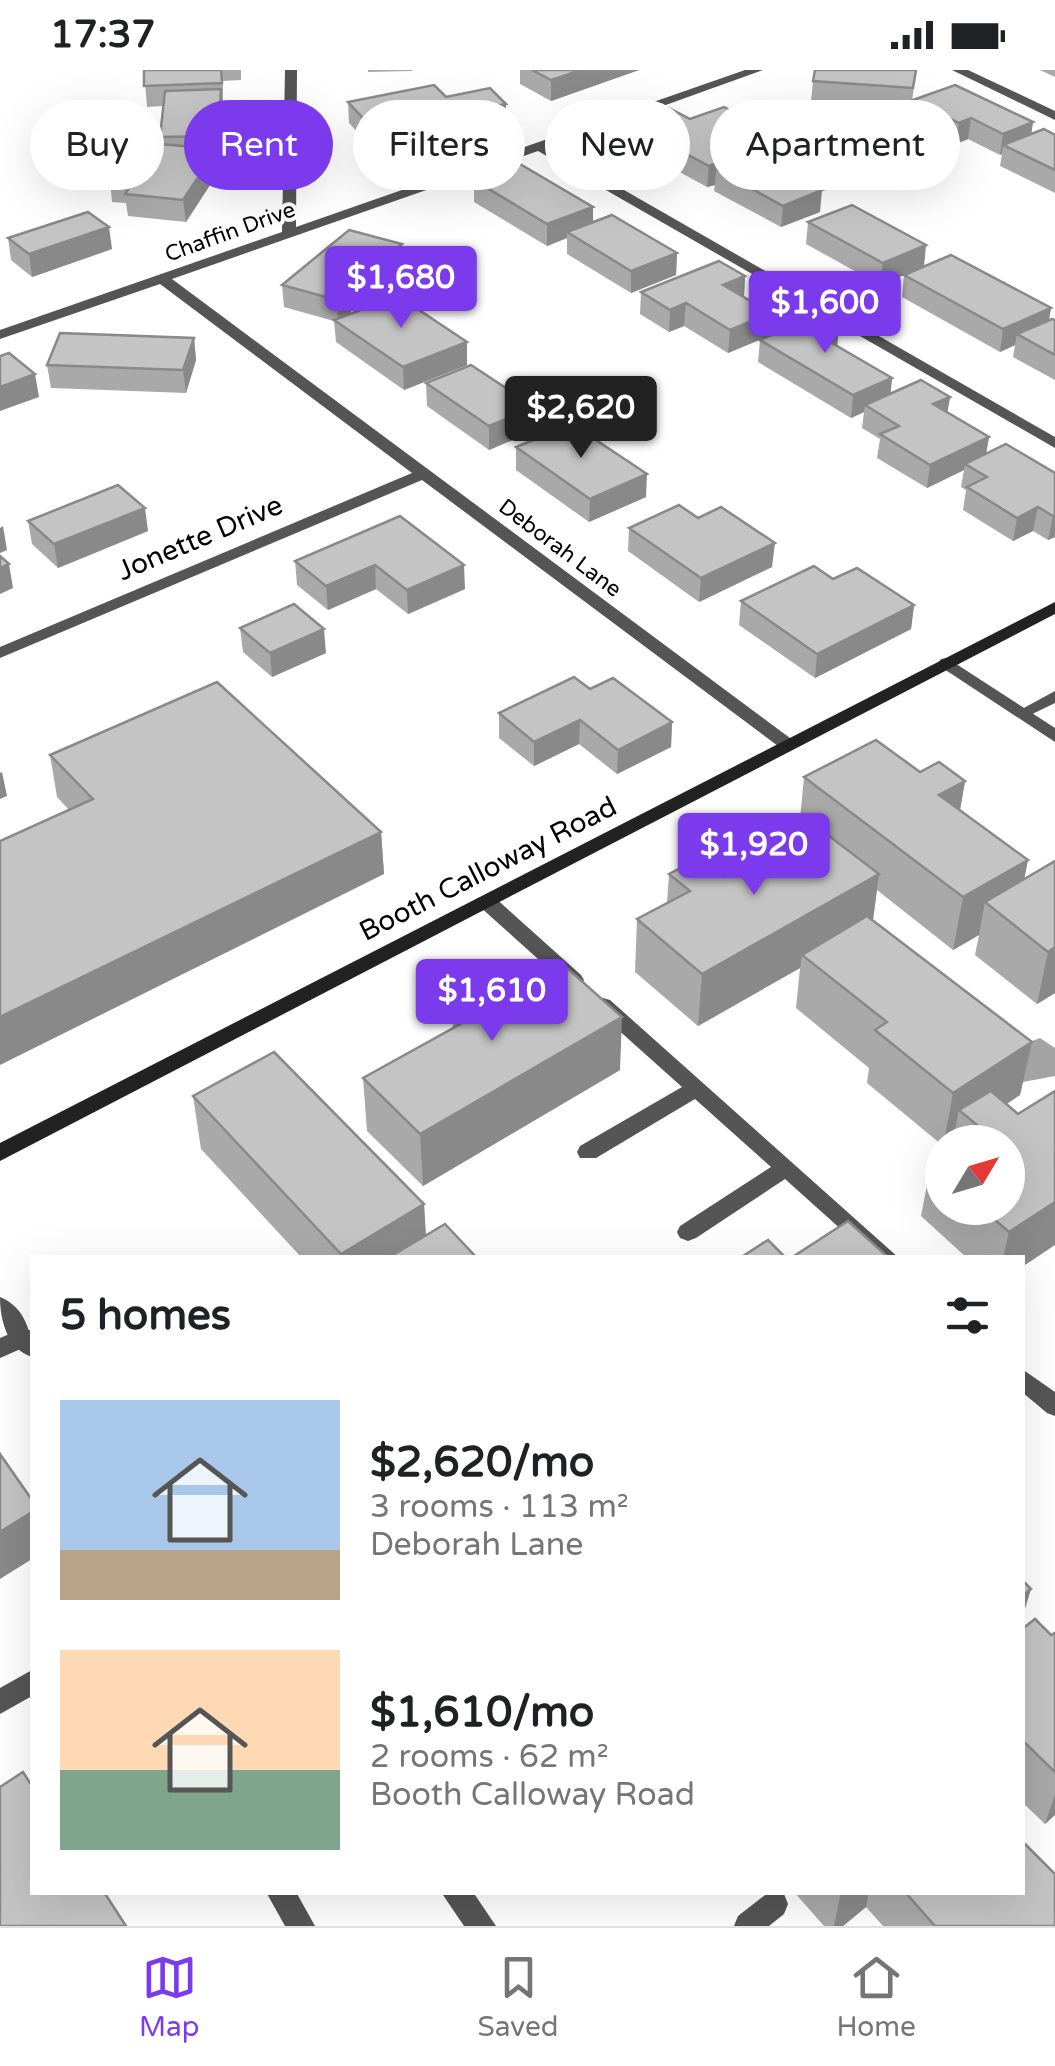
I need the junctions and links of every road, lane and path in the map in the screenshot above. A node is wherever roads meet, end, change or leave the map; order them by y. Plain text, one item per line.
1 (291, 70) edge
2 (757, 70) edge
3 (958, 70) edge
4 (1055, 116) edge
5 (540, 147) junction
6 (289, 232) junction
7 (160, 278) junction
8 (0, 335) edge
9 (1055, 443) edge
10 (422, 474) junction
11 (1055, 607) edge
12 (0, 654) edge
13 (948, 663) junction
14 (1055, 696) edge
15 (1022, 714) junction
16 (1055, 736) edge
17 (788, 745) junction
18 (486, 901) junction
19 (697, 1088) junction
20 (588, 1152) dead end
21 (0, 1153) edge
22 (786, 1168) junction
23 (688, 1232) dead end
24 (885, 1255) edge
25 (0, 1306) edge
26 (28, 1342) edge
27 (0, 1350) edge
28 (1025, 1381) edge
29 (1055, 1406) edge
30 (30, 1683) edge
31 (0, 1702) edge
32 (282, 1895) edge
33 (456, 1895) edge
34 (774, 1904) dead end
35 (301, 1926) edge
36 (482, 1926) edge
37 (748, 1926) edge

1 - 6 street
2 - 5 street, Chaffin Drive
3 - 4 street
5 - 6 street, Chaffin Drive
5 - 9 street
6 - 7 street, Chaffin Drive
7 - 8 street, Chaffin Drive
7 - 10 street, Deborah Lane
10 - 12 street, Jonette Drive
10 - 17 street, Deborah Lane
11 - 13 street, Booth Calloway Road
13 - 15 street
13 - 17 street, Booth Calloway Road
14 - 15 street
15 - 16 street
17 - 18 street, Booth Calloway Road
18 - 19 street
18 - 21 street, Booth Calloway Road
19 - 20 street
19 - 22 street
22 - 23 street
22 - 24 street
25 - 26 street
26 - 27 street
28 - 29 street
30 - 31 street
32 - 35 street
33 - 36 street
34 - 37 street

